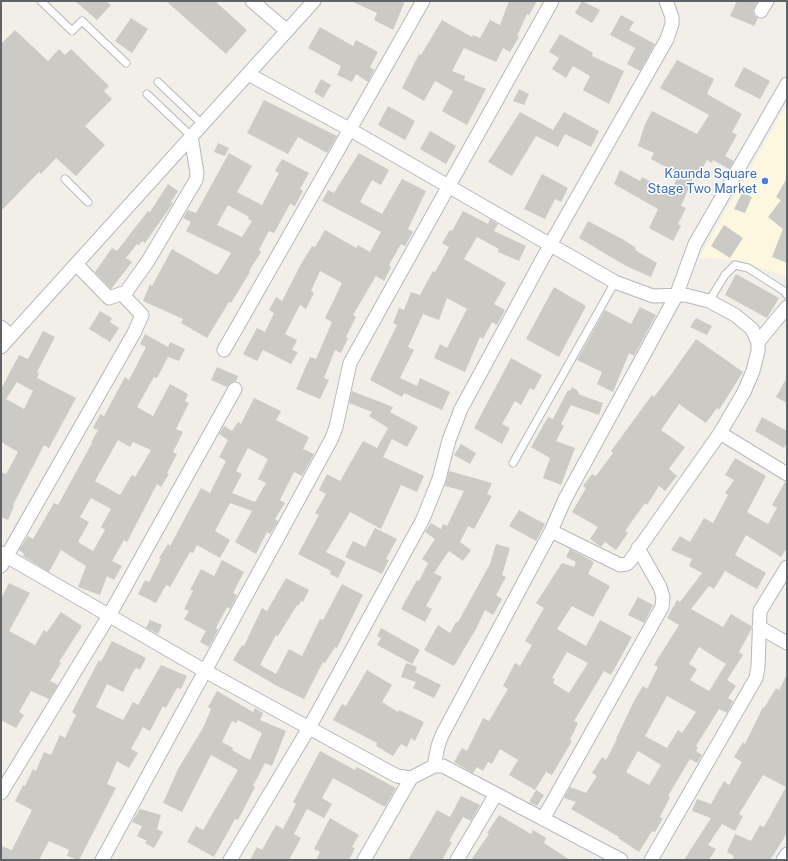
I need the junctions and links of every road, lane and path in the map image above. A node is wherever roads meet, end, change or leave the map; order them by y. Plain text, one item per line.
1 (41, 1) edge
2 (252, 1) edge
3 (314, 1) edge
4 (423, 1) edge
5 (552, 1) edge
6 (666, 1) edge
7 (287, 31) junction
8 (126, 63) dead end
9 (248, 74) junction
10 (158, 82) dead end
11 (787, 84) edge
12 (147, 94) dead end
13 (202, 124) junction
14 (349, 129) junction
15 (191, 136) junction
16 (65, 179) dead end
17 (448, 186) junction
18 (88, 202) dead end
19 (550, 245) junction
20 (76, 264) junction
21 (615, 282) junction
22 (122, 294) junction
23 (787, 295) edge
24 (676, 296) junction
25 (709, 301) junction
26 (787, 307) edge
27 (1, 327) edge
28 (11, 336) junction
29 (758, 342) junction
30 (1, 347) edge
31 (224, 350) dead end
32 (235, 389) dead end
33 (720, 433) junction
34 (513, 463) dead end
35 (787, 474) edge
36 (551, 531) junction
37 (638, 548) junction
38 (3, 558) edge
39 (787, 567) edge
40 (110, 614) junction
41 (759, 627) junction
42 (787, 643) edge
43 (205, 670) junction
44 (309, 728) junction
45 (434, 766) junction
46 (411, 778) junction
47 (1, 793) edge
48 (496, 794) junction
49 (543, 819) junction
50 (787, 854) edge
51 (102, 860) edge
52 (230, 860) edge
53 (364, 860) edge
54 (457, 860) edge
55 (621, 860) edge
56 (651, 860) edge
57 (784, 860) edge

1 - 8 lane
2 - 7 street
3 - 7 street
4 - 14 street
5 - 17 street
6 - 19 street
7 - 9 street
9 - 13 street
9 - 14 street
10 - 13 lane
11 - 24 street
12 - 15 lane
13 - 15 street
14 - 17 street
14 - 31 street
15 - 20 street
15 - 22 street
16 - 18 lane
17 - 19 street
17 - 43 street
19 - 21 street
19 - 44 street
20 - 22 street
20 - 28 street
21 - 24 street
21 - 34 lane
22 - 38 street
23 - 25 lane
24 - 25 street
24 - 36 street
25 - 29 street
26 - 29 street
27 - 28 street
28 - 30 street
29 - 33 street
32 - 40 street
33 - 35 street
33 - 37 street
36 - 37 street
36 - 45 street
37 - 49 street
38 - 40 street
39 - 41 street
40 - 43 street
40 - 47 street
41 - 42 street
41 - 56 street
43 - 44 street
43 - 51 street
44 - 46 street
44 - 52 street
45 - 46 street
45 - 48 street
46 - 53 street
48 - 49 street
48 - 54 street
49 - 55 street
50 - 57 street

